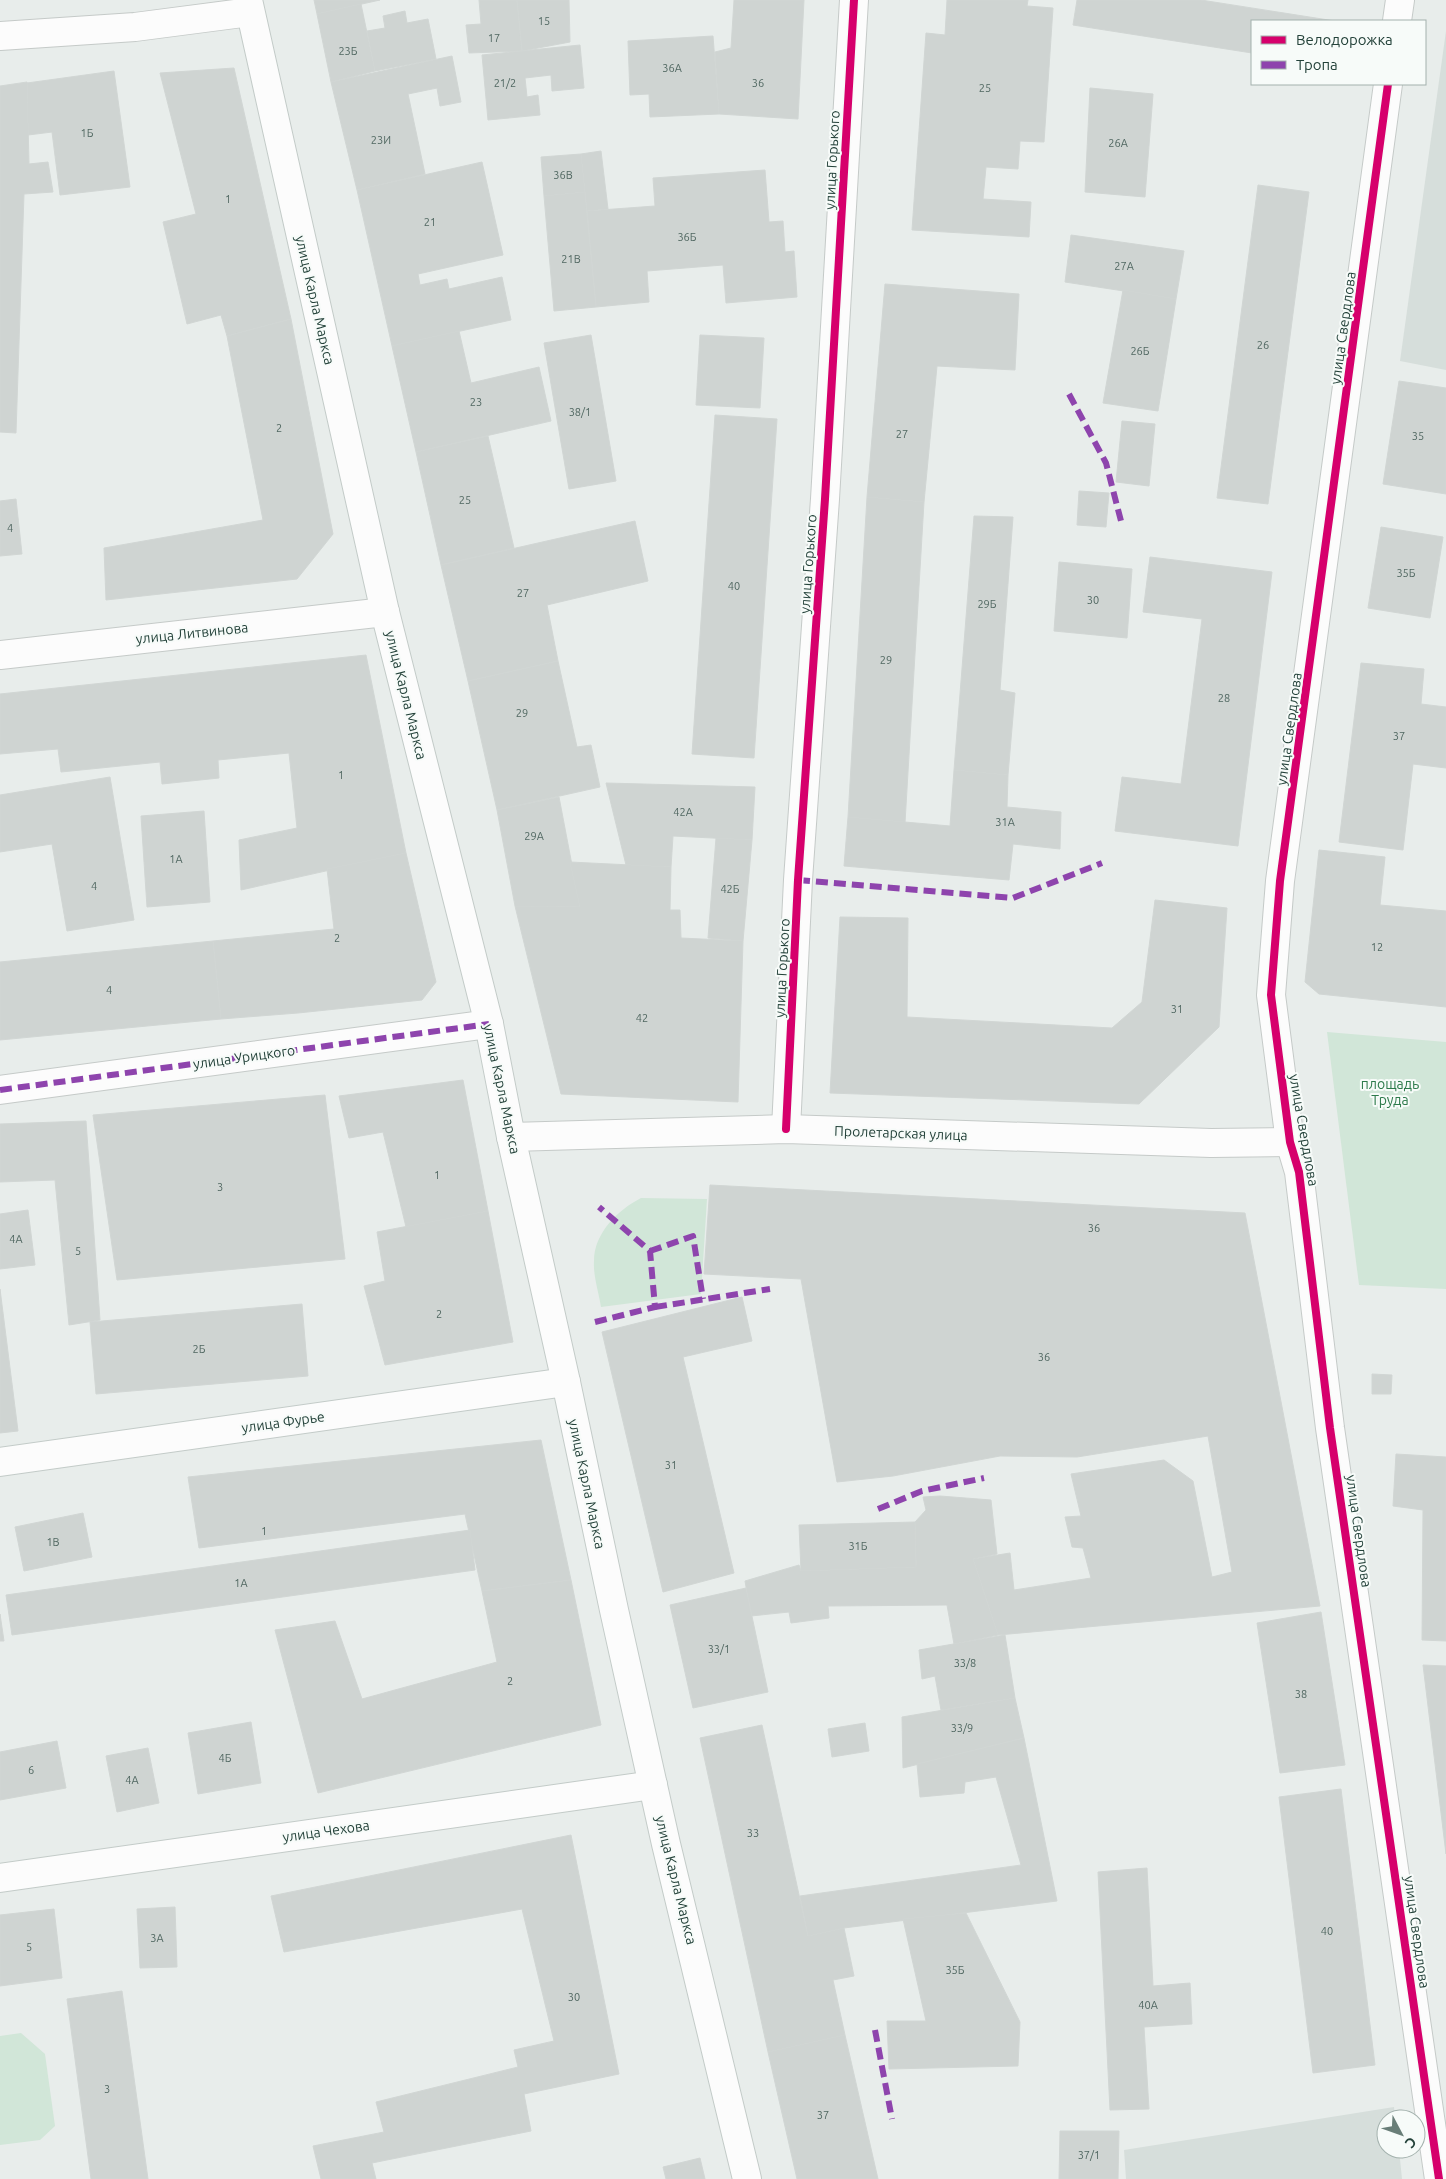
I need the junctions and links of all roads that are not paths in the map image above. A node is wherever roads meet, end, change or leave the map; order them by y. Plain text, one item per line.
1 (854, 0) edge
2 (1400, 0) edge
3 (249, 6) edge
4 (1397, 20) edge
5 (0, 36) edge
6 (1388, 85) edge
7 (385, 612) junction
8 (0, 655) edge
9 (489, 1024) junction
10 (0, 1090) edge
11 (786, 1129) junction
12 (511, 1138) junction
13 (1290, 1142) junction
14 (566, 1382) junction
15 (0, 1462) edge
16 (653, 1785) junction
17 (0, 1878) edge
18 (747, 2179) edge
19 (1439, 2179) edge

1 - 11 street, улица Горького
2 - 4 street
3 - 5 street
3 - 7 street, улица Карла Маркса
6 - 13 street, улица Свердлова
7 - 8 street, улица Литвинова
7 - 9 street, улица Карла Маркса
9 - 10 street, улица Урицкого
9 - 12 street, улица Карла Маркса
11 - 12 street, Пролетарская улица
11 - 13 street, Пролетарская улица
12 - 14 street, улица Карла Маркса
13 - 19 street, улица Свердлова
14 - 15 street, улица Фурье
14 - 16 street, улица Карла Маркса
16 - 17 street, улица Чехова
16 - 18 street, улица Карла Маркса

